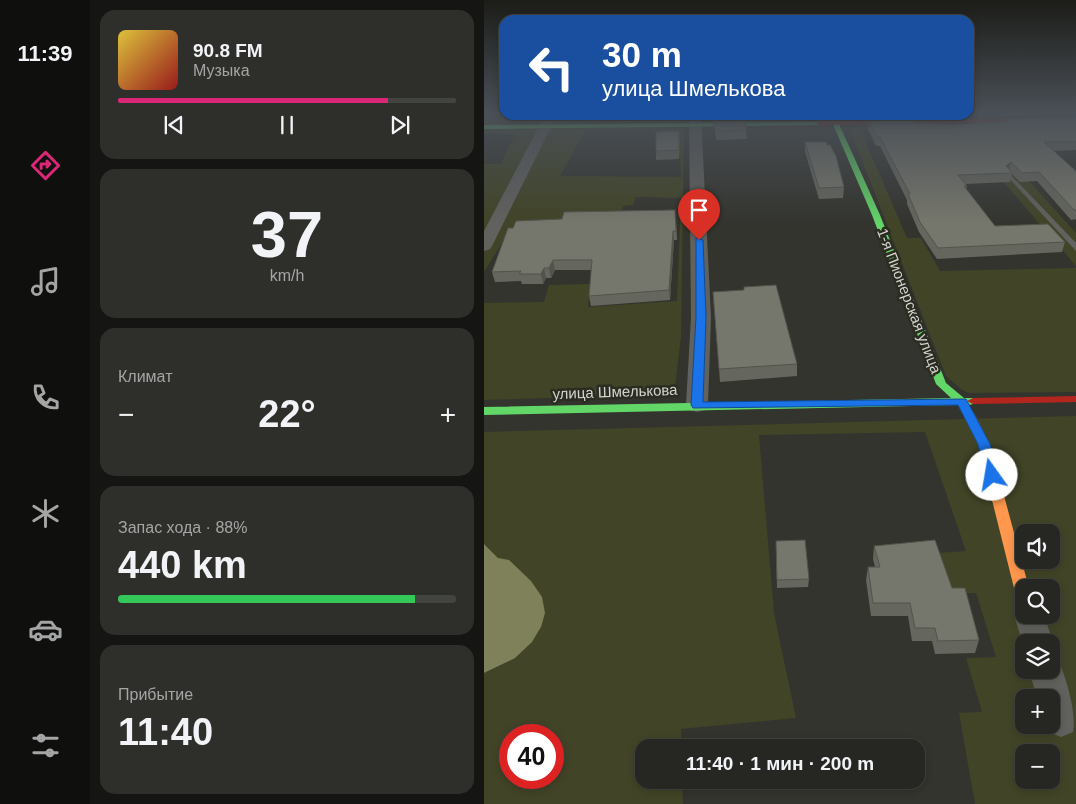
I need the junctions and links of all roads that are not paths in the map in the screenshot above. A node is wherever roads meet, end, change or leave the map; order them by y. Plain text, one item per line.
1 (533, 151) edge
2 (696, 151) edge
3 (848, 151) edge
4 (1009, 175) edge
5 (484, 246) edge
6 (1076, 250) edge
7 (1076, 399) edge
8 (962, 402) junction
9 (697, 405) junction
10 (484, 411) edge
11 (1019, 579) edge
12 (1049, 679) edge
13 (1061, 720) dead end

1 - 5 street
2 - 9 street
3 - 8 street, 1-я Пионерская улица
4 - 6 lane
7 - 8 street, улица Шмелькова
8 - 9 street, улица Шмелькова
8 - 11 street, 1-я Пионерская улица
9 - 10 street, улица Шмелькова
12 - 13 street

